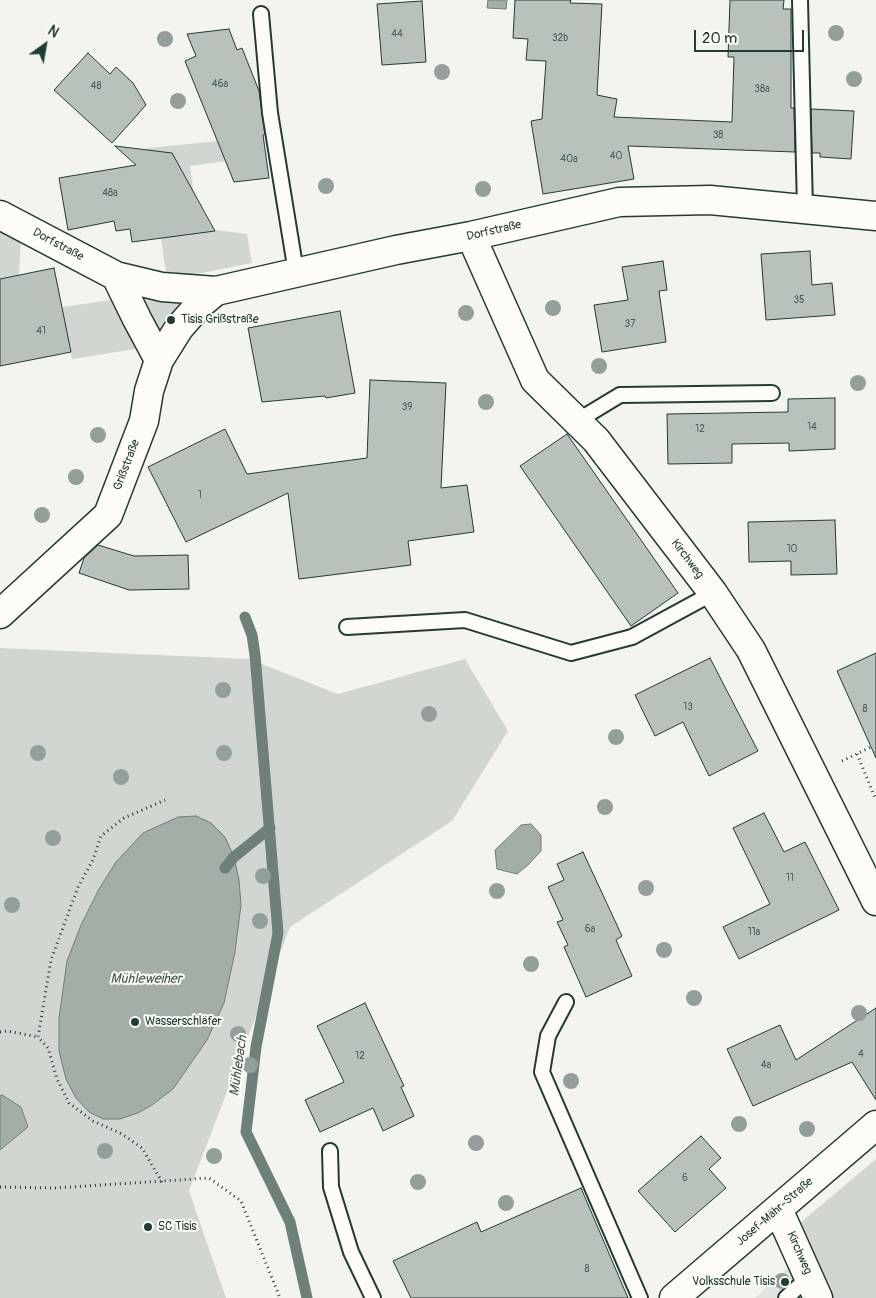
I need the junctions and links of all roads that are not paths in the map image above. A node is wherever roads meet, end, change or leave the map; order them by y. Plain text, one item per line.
1 (800, 0) edge
2 (261, 14) dead end
3 (806, 209) junction
4 (0, 215) edge
5 (876, 216) edge
6 (471, 236) junction
7 (296, 272) junction
8 (116, 276) junction
9 (216, 291) junction
10 (159, 360) junction
11 (772, 393) dead end
12 (577, 421) junction
13 (713, 593) junction
14 (0, 614) edge
15 (347, 627) dead end
16 (876, 902) edge
17 (566, 1002) dead end
18 (876, 1125) edge
19 (330, 1151) dead end
20 (778, 1209) junction
21 (814, 1287) edge
22 (373, 1298) edge
23 (640, 1298) edge
24 (674, 1298) edge
25 (786, 1298) edge

1 - 3 lane
2 - 7 lane
3 - 5 street, Dorfstraße
3 - 6 street, Dorfstraße
4 - 8 street, Dorfstraße
6 - 7 street, Dorfstraße
6 - 12 street, Kirchweg
7 - 9 street, Dorfstraße
8 - 9 street, Dorfstraße
8 - 10 street
9 - 10 street, Grißstraße
10 - 14 street, Grißstraße
11 - 12 lane
12 - 13 street, Kirchweg
13 - 15 lane
13 - 16 street, Kirchweg
17 - 23 lane
18 - 20 street, Josef-Mähr-Straße
19 - 22 lane
20 - 21 street, Kirchweg
20 - 24 street, Josef-Mähr-Straße
21 - 25 lane

